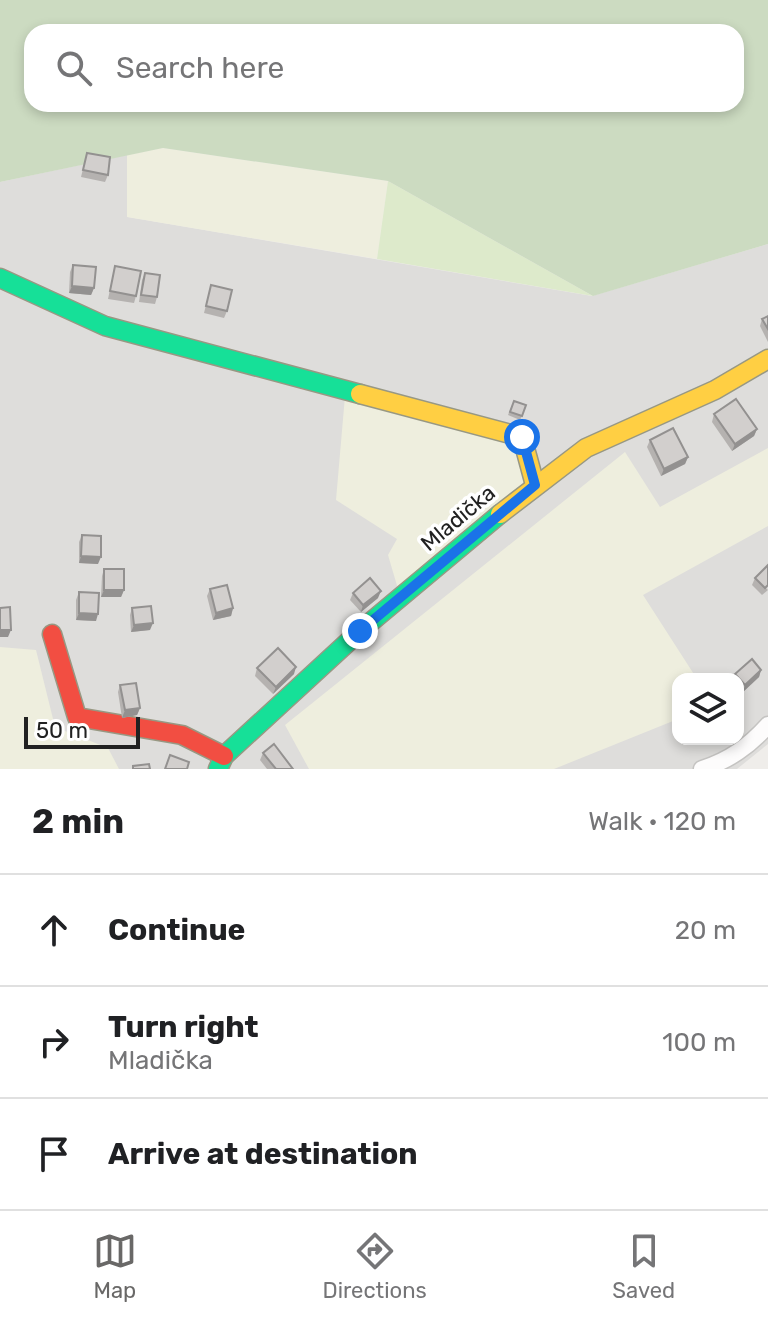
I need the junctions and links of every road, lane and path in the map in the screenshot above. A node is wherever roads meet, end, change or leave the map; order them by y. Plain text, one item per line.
1 (0, 278) edge
2 (768, 359) edge
3 (535, 485) junction
4 (52, 634) dead end
5 (768, 725) edge
6 (221, 763) edge
7 (702, 769) edge

1 - 3 street
2 - 3 street, Mladička
3 - 6 street, Mladička
4 - 6 street
5 - 7 street

